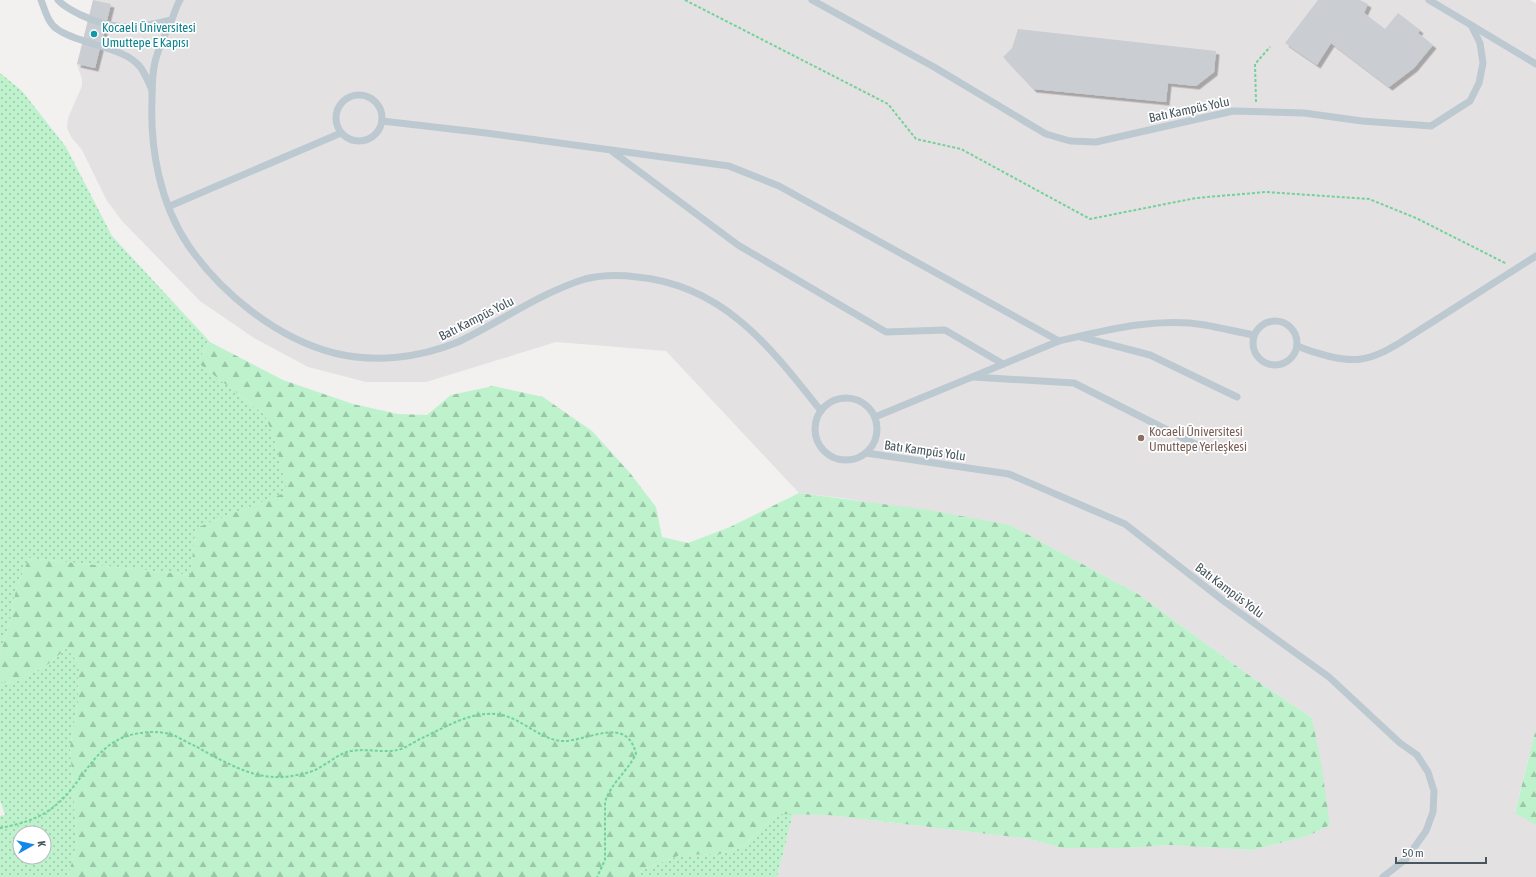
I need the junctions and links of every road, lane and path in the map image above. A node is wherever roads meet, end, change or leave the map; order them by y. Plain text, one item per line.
1 (41, 0) edge
2 (58, 0) edge
3 (180, 0) edge
4 (685, 0) edge
5 (812, 0) edge
6 (1429, 0) edge
7 (66, 4) edge
8 (171, 20) junction
9 (1471, 25) junction
10 (1270, 47) dead end
11 (1536, 64) edge
12 (152, 90) junction
13 (1256, 111) junction
14 (382, 121) junction
15 (341, 133) junction
16 (612, 151) junction
17 (170, 206) junction
18 (1536, 256) edge
19 (1516, 268) junction
20 (1254, 335) junction
21 (1079, 336) junction
22 (1059, 341) junction
23 (1297, 346) junction
24 (1003, 364) junction
25 (971, 377) junction
26 (1238, 396) dead end
27 (821, 412) junction
28 (875, 417) junction
29 (1206, 450) dead end
30 (866, 453) junction
31 (0, 828) edge
32 (597, 877) edge
33 (1383, 877) edge

1 - 12 lane
2 - 7 lane
3 - 8 lane, Batı Kampüs Yolu
4 - 19 path
5 - 13 lane, Batı Kampüs Yolu
6 - 9 lane
7 - 8 lane
8 - 12 lane, Batı Kampüs Yolu
9 - 11 lane
9 - 13 lane, Batı Kampüs Yolu
10 - 13 path
12 - 17 lane, Batı Kampüs Yolu
14 - 15 lane
14 - 15 lane
14 - 16 lane
15 - 17 lane
16 - 22 lane
16 - 24 lane
17 - 27 lane, Batı Kampüs Yolu
18 - 19 lane
19 - 23 lane
20 - 21 lane
20 - 23 lane
20 - 23 lane
21 - 22 lane
21 - 26 lane
22 - 24 lane
24 - 25 lane
25 - 28 lane
25 - 29 lane
27 - 28 lane
27 - 30 lane, Batı Kampüs Yolu
28 - 30 lane, Batı Kampüs Yolu
30 - 33 lane, Batı Kampüs Yolu
31 - 32 path

